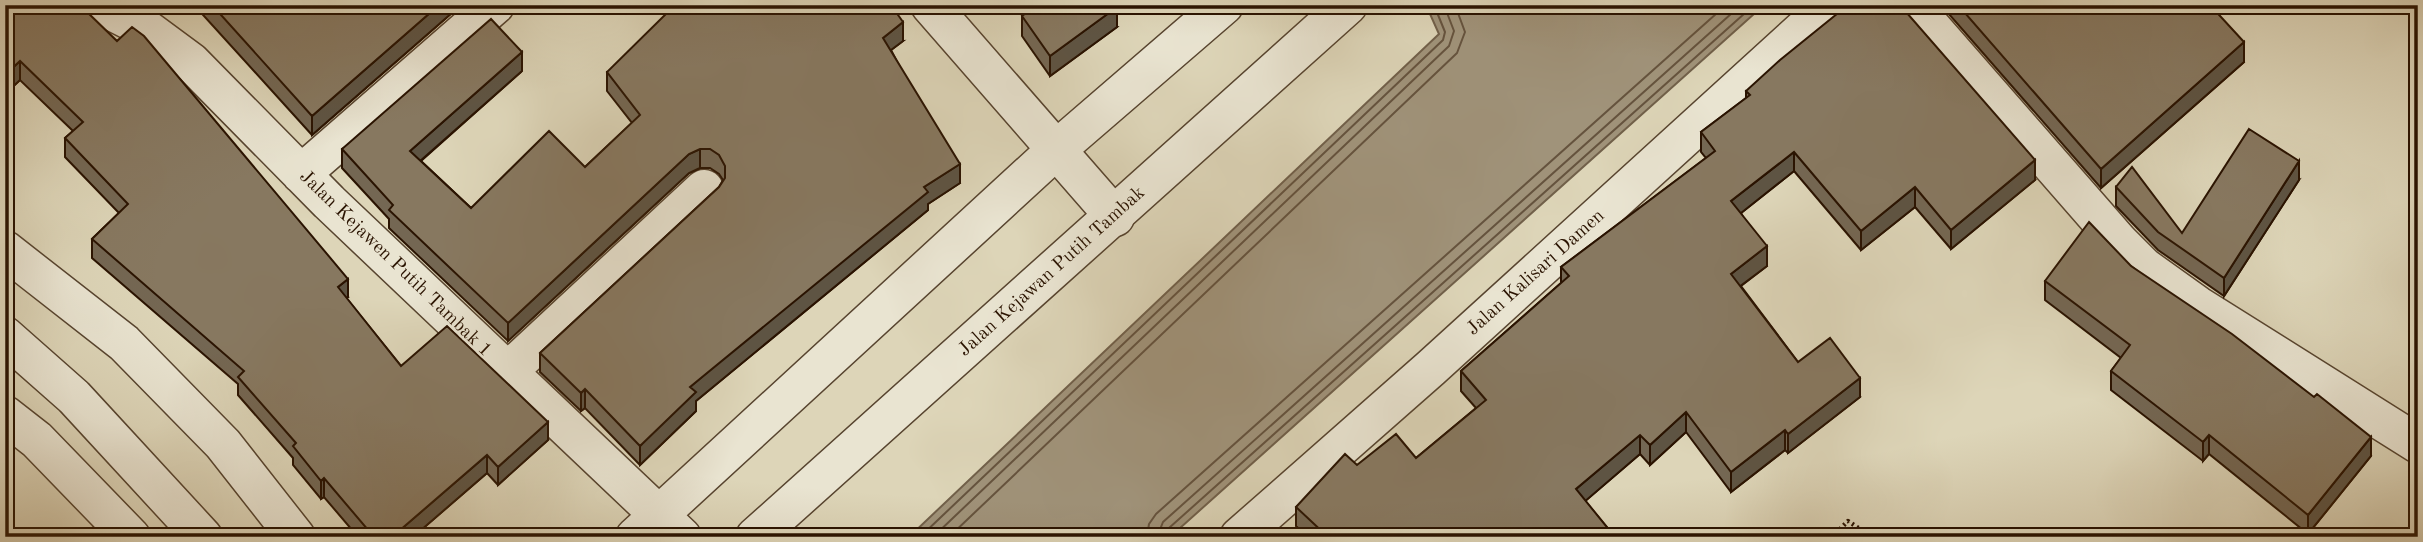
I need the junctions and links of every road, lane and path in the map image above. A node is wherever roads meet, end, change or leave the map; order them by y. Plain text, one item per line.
1 (100, 5) edge
2 (495, 5) edge
3 (930, 5) edge
4 (1224, 5) edge
5 (1348, 5) edge
6 (1830, 5) edge
7 (1912, 5) edge
8 (1056, 150) junction
9 (301, 174) junction
10 (704, 189) dead end
11 (1115, 217) junction
12 (5, 250) edge
13 (5, 336) edge
14 (507, 372) junction
15 (5, 415) edge
16 (2418, 444) edge
17 (659, 530) edge
18 (131, 537) edge
19 (203, 537) edge
20 (296, 537) edge
21 (755, 537) edge
22 (1239, 537) edge
23 (1832, 537) edge
24 (1871, 537) edge

1 - 9 street, Jalan Kejawen Putih Tambak 1
2 - 9 street
3 - 8 street
4 - 8 street
5 - 11 street, Jalan Kejawan Putih Tambak
6 - 22 street, Jalan Kalisari Damen
7 - 16 street
8 - 11 street
8 - 17 street
9 - 14 street, Jalan Kejawen Putih Tambak 1
10 - 14 street
11 - 21 street, Jalan Kejawan Putih Tambak
12 - 20 street
13 - 19 street
14 - 17 street, Jalan Kejawen Putih Tambak 1
15 - 18 street
23 - 24 path

